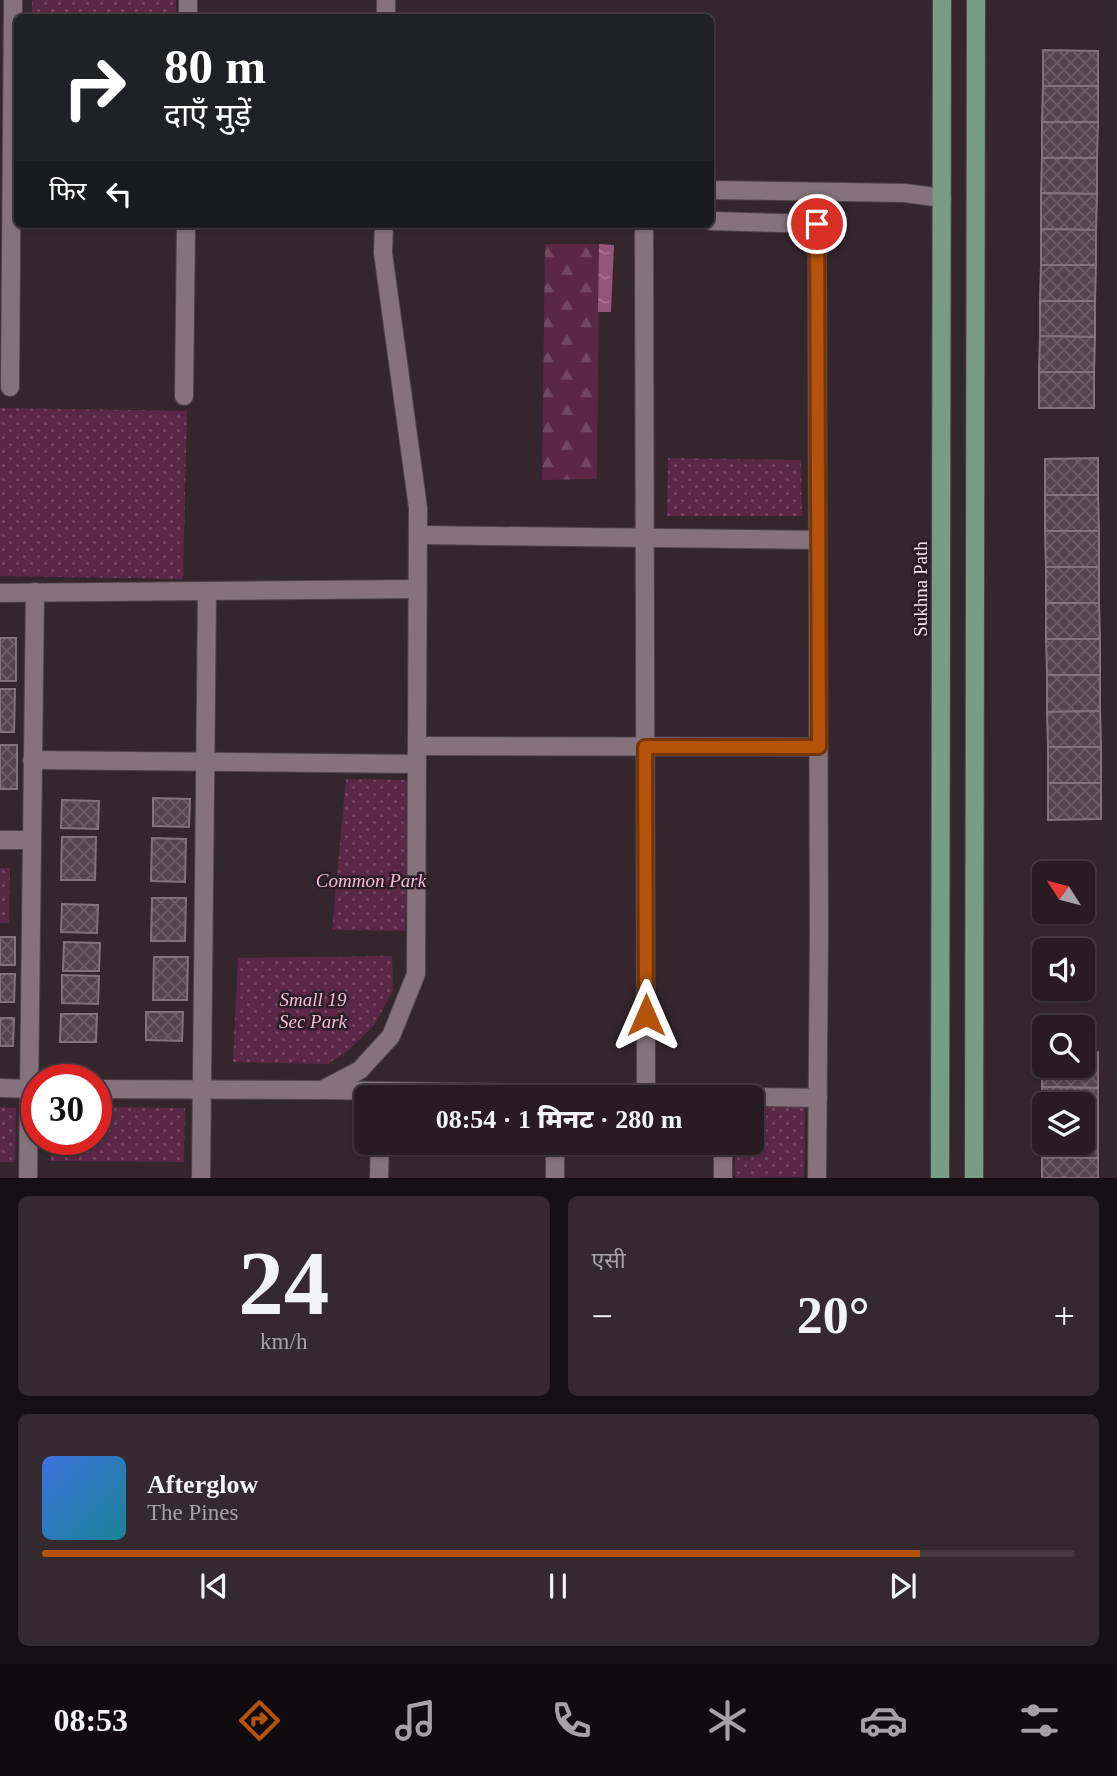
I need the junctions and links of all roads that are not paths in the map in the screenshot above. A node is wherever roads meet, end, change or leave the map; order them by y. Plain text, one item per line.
1 (13, 0) edge
2 (942, 0) edge
3 (976, 0) edge
4 (10, 93) edge
5 (714, 190) edge
6 (942, 198) junction
7 (714, 221) edge
8 (186, 228) edge
9 (384, 228) edge
10 (644, 228) edge
11 (10, 387) dead end
12 (184, 396) dead end
13 (418, 535) junction
14 (645, 538) junction
15 (818, 540) junction
16 (417, 589) junction
17 (206, 591) junction
18 (35, 592) junction
19 (0, 593) edge
20 (416, 746) junction
21 (645, 747) junction
22 (819, 747) junction
23 (32, 760) junction
24 (205, 762) junction
25 (416, 764) junction
26 (0, 840) edge
27 (32, 840) junction
28 (33, 1064) edge
29 (646, 1085) edge
30 (0, 1088) edge
31 (21, 1088) edge
32 (112, 1089) edge
33 (203, 1090) junction
34 (322, 1090) junction
35 (354, 1092) edge
36 (764, 1097) edge
37 (818, 1098) junction
38 (29, 1155) edge
39 (380, 1155) edge
40 (555, 1155) edge
41 (723, 1155) edge
42 (28, 1178) edge
43 (201, 1178) edge
44 (379, 1178) edge
45 (555, 1178) edge
46 (723, 1178) edge
47 (817, 1178) edge
48 (940, 1178) edge
49 (974, 1178) edge

1 - 4 street
2 - 6 main road, Sukhna Path
3 - 49 main road
4 - 11 street
5 - 6 street
6 - 48 main road, Sukhna Path
7 - 15 street
8 - 12 street
9 - 13 street
10 - 14 street
13 - 14 street
13 - 16 street
14 - 15 street
14 - 21 street
15 - 22 street
16 - 17 street
16 - 20 street
17 - 18 street
17 - 24 street
18 - 19 street
18 - 23 street
20 - 21 street
20 - 25 street
21 - 22 street
21 - 29 street
22 - 37 street
23 - 24 street
23 - 27 street
24 - 25 street
24 - 33 street
25 - 34 street
26 - 27 street
27 - 28 street
30 - 31 street
32 - 33 street
33 - 34 street
33 - 43 street
34 - 35 street
36 - 37 street
37 - 47 street
38 - 42 street
39 - 44 street
40 - 45 street
41 - 46 street

